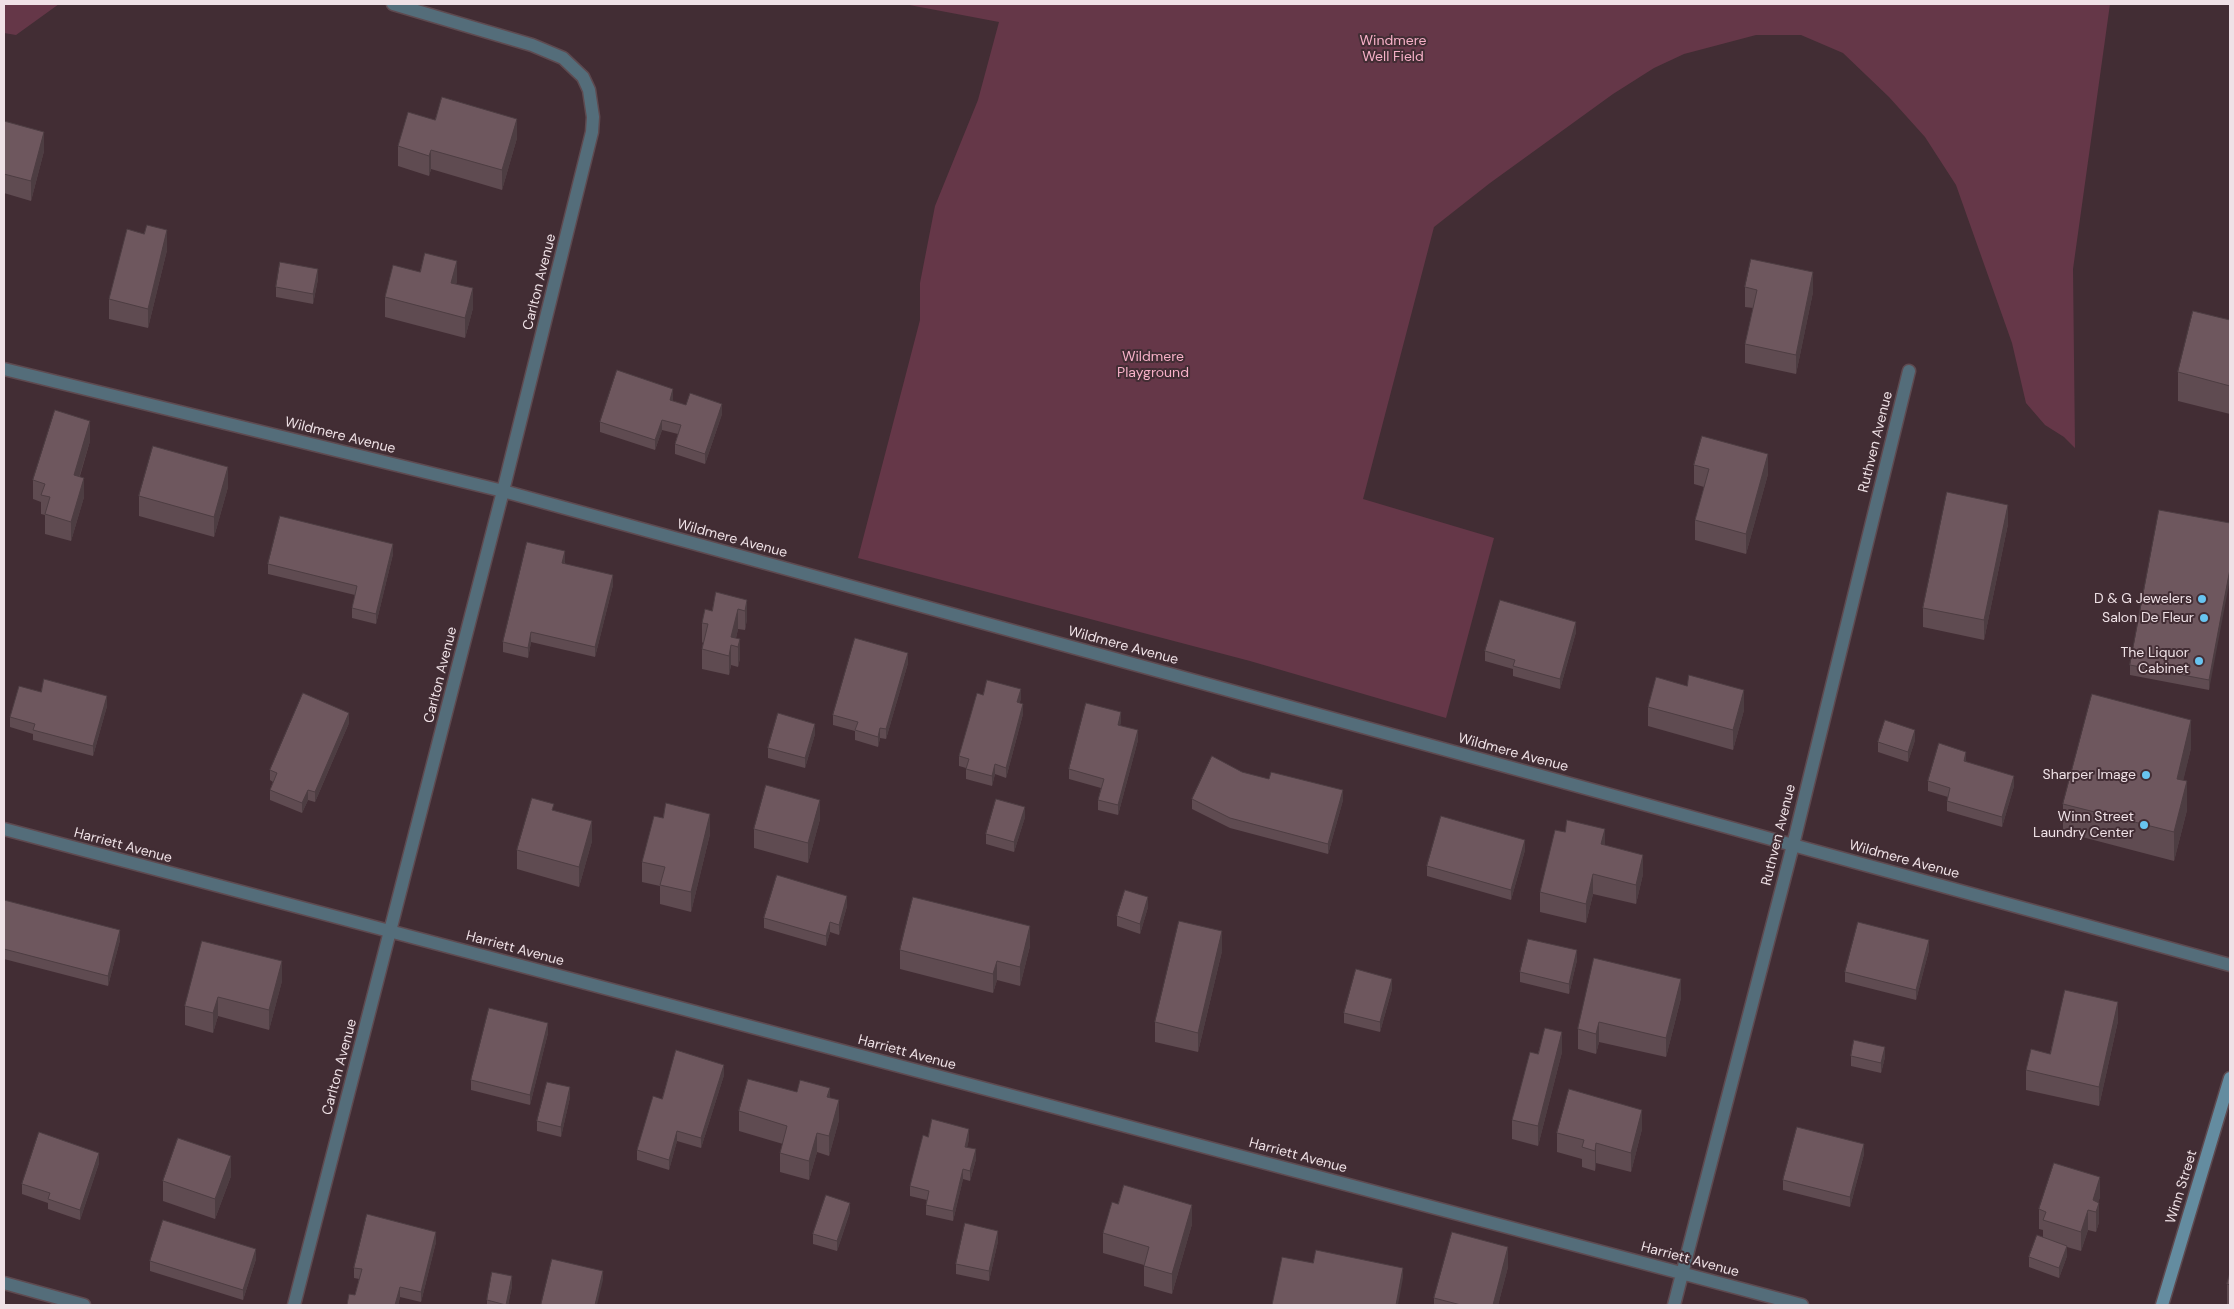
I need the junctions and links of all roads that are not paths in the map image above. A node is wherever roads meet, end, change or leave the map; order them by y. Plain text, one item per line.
1 (393, 4) edge
2 (4, 369) edge
3 (1909, 371) dead end
4 (503, 492) junction
5 (4, 830) edge
6 (1793, 845) junction
7 (391, 932) junction
8 (2230, 964) edge
9 (2230, 1078) edge
10 (1682, 1274) junction
11 (4, 1283) edge
12 (84, 1305) edge
13 (294, 1305) edge
14 (1674, 1305) edge
15 (1802, 1305) edge
16 (2162, 1305) edge

1 - 4 street, Carlton Avenue
2 - 4 street, Wildmere Avenue
3 - 6 street, Ruthven Avenue
4 - 6 street, Wildmere Avenue
4 - 7 street, Carlton Avenue
5 - 7 street, Harriett Avenue
6 - 8 street, Wildmere Avenue
6 - 10 street, Ruthven Avenue
7 - 10 street, Harriett Avenue
7 - 13 street, Carlton Avenue
9 - 16 main road, Winn Street
10 - 14 street, Ruthven Avenue
10 - 15 street, Harriett Avenue
11 - 12 street

